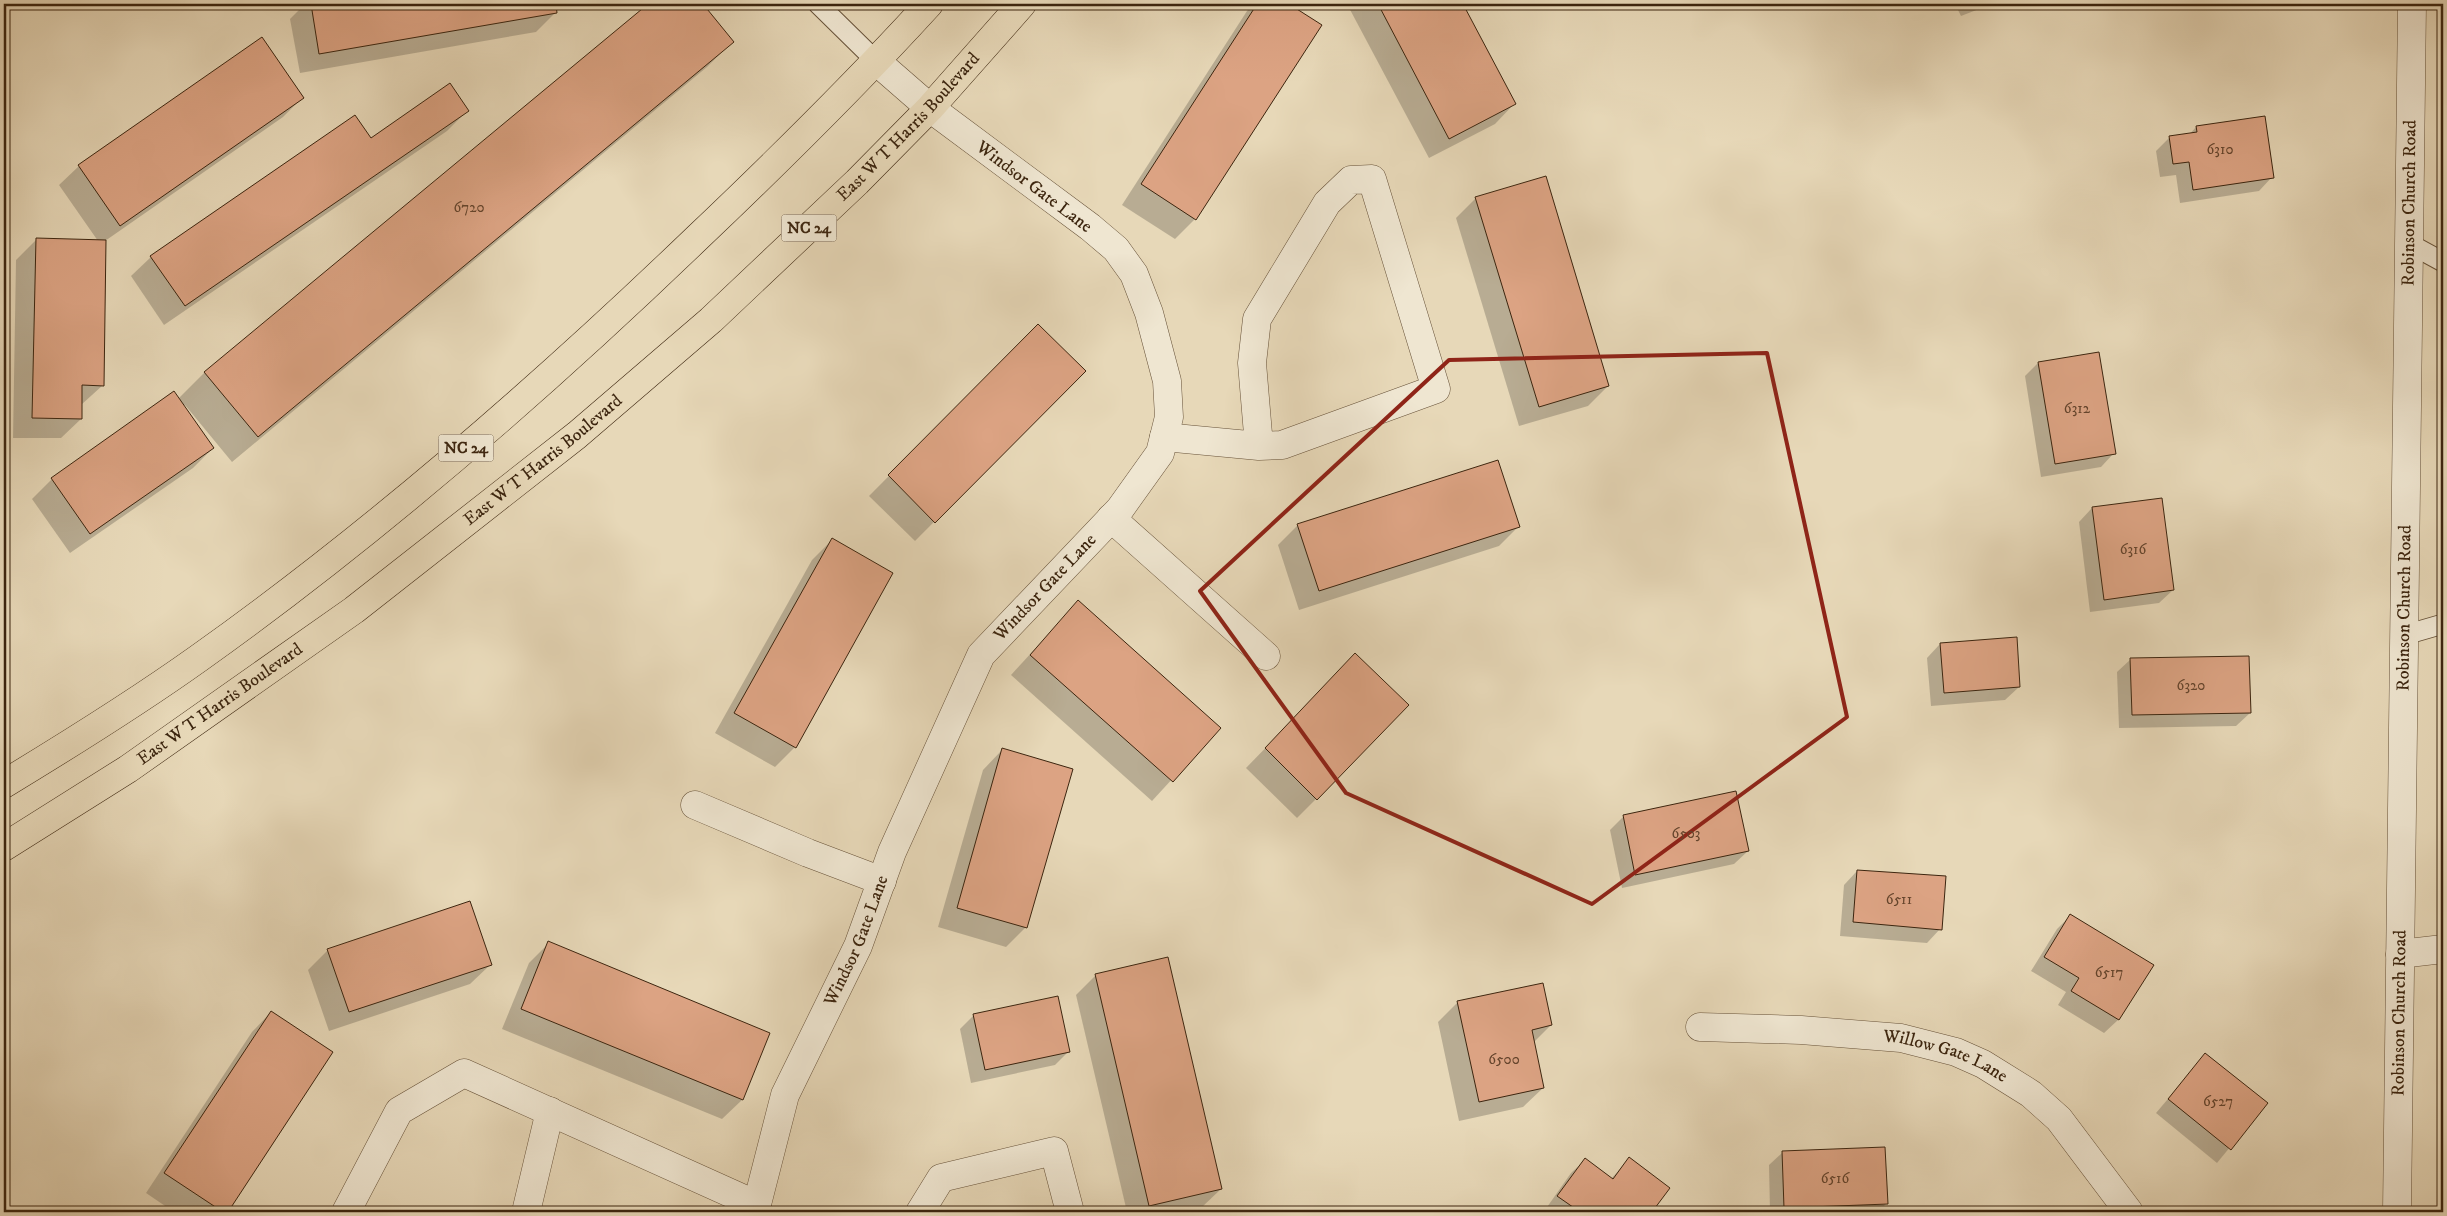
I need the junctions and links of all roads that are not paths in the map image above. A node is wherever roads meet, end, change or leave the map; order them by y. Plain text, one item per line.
1 (818, 4) edge
2 (929, 4) edge
3 (1022, 4) edge
4 (2412, 4) edge
5 (876, 62) junction
6 (930, 108) junction
7 (2410, 244) junction
8 (2443, 262) edge
9 (1164, 437) junction
10 (1260, 446) junction
11 (1111, 518) junction
12 (2443, 624) edge
13 (2405, 635) junction
14 (1266, 656) dead end
15 (7, 782) edge
16 (695, 805) dead end
17 (10, 844) edge
18 (882, 881) junction
19 (2443, 950) edge
20 (2400, 954) junction
21 (1700, 1027) dead end
22 (550, 1111) junction
23 (756, 1208) edge
24 (346, 1212) edge
25 (526, 1212) edge
26 (920, 1212) edge
27 (1070, 1212) edge
28 (2129, 1212) edge
29 (2397, 1212) edge

1 - 5 lane
2 - 5 main road, NC 24
3 - 6 main road, East W T Harris Boulevard / NC 24
4 - 7 street, Robinson Church Road
5 - 6 street, Windsor Gate Lane
5 - 15 main road, NC 24
6 - 9 street, Windsor Gate Lane
6 - 17 main road, East W T Harris Boulevard / NC 24
7 - 8 lane
7 - 13 street, Robinson Church Road
9 - 10 street
9 - 11 street, Windsor Gate Lane
10 - 10 street
11 - 14 street
11 - 18 street, Windsor Gate Lane
12 - 13 lane
13 - 20 street, Robinson Church Road
16 - 18 street
18 - 23 street, Windsor Gate Lane
19 - 20 street
20 - 29 street, Robinson Church Road
21 - 28 street, Willow Gate Lane
22 - 23 street
22 - 24 street
22 - 25 street
26 - 27 street

